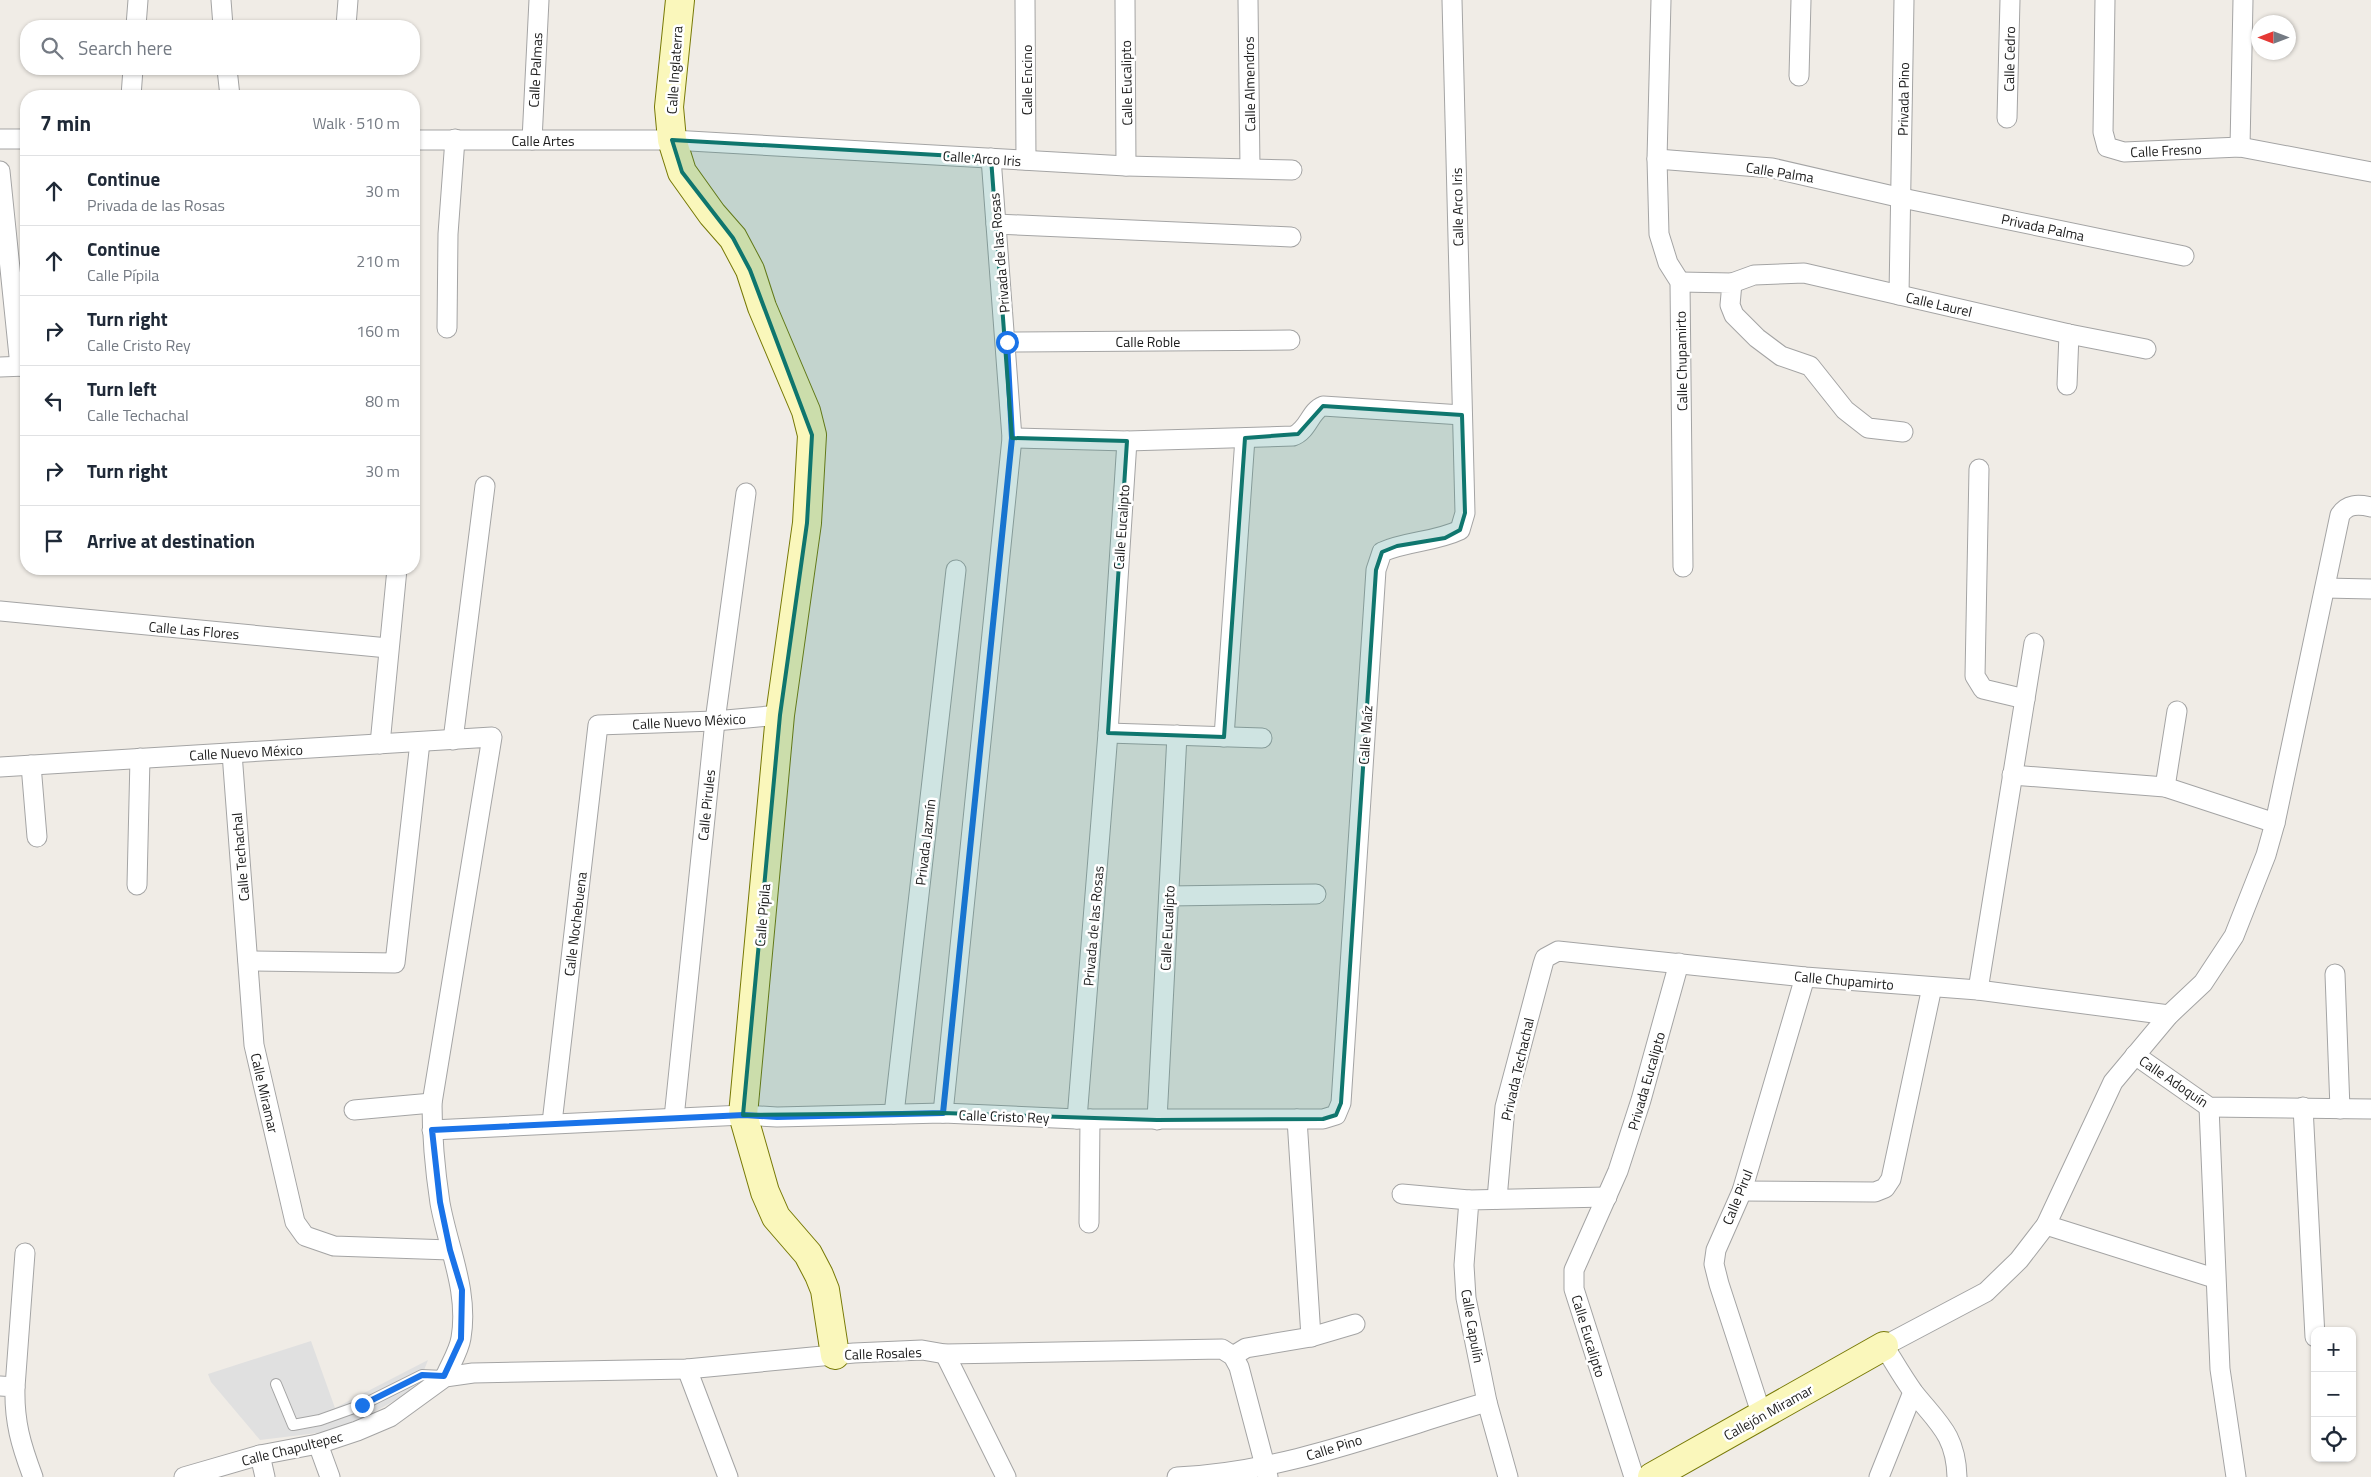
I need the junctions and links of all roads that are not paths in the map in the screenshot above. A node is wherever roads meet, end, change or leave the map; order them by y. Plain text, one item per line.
1 (138, 0) edge
2 (221, 0) edge
3 (348, 0) edge
4 (539, 0) edge
5 (680, 0) edge
6 (1025, 0) edge
7 (1125, 0) edge
8 (1248, 0) edge
9 (1452, 0) edge
10 (1660, 0) edge
11 (1801, 0) edge
12 (1904, 0) edge
13 (2010, 0) edge
14 (2104, 0) edge
15 (2243, 0) edge
16 (136, 20) edge
17 (222, 20) edge
18 (346, 20) edge
19 (133, 75) edge
20 (228, 75) edge
21 (1799, 76) dead end
22 (131, 90) edge
23 (229, 90) edge
24 (2007, 118) dead end
25 (0, 139) edge
26 (20, 139) edge
27 (454, 139) junction
28 (420, 140) edge
29 (532, 140) junction
30 (672, 140) junction
31 (2240, 147) junction
32 (991, 158) junction
33 (1657, 159) junction
34 (1026, 160) junction
35 (1126, 166) junction
36 (1250, 168) junction
37 (1292, 170) dead end
38 (0, 171) edge
39 (2371, 172) edge
40 (1902, 198) junction
41 (996, 224) junction
42 (1291, 237) dead end
43 (2184, 256) dead end
44 (1680, 282) junction
45 (1732, 283) junction
46 (1899, 295) junction
47 (447, 328) dead end
48 (2069, 334) junction
49 (1290, 340) dead end
50 (20, 341) edge
51 (1007, 342) junction
52 (2146, 349) dead end
53 (20, 366) edge
54 (0, 367) edge
55 (2067, 385) dead end
56 (1462, 415) junction
57 (1902, 432) dead end
58 (1012, 438) junction
59 (1245, 438) junction
60 (1127, 441) junction
61 (1979, 469) dead end
62 (485, 486) dead end
63 (746, 493) dead end
64 (2371, 506) edge
65 (1683, 567) dead end
66 (956, 570) dead end
67 (397, 575) edge
68 (2325, 588) junction
69 (2371, 589) edge
70 (0, 611) edge
71 (2034, 643) dead end
72 (388, 648) junction
73 (2025, 699) junction
74 (2177, 711) dead end
75 (780, 715) junction
76 (715, 721) junction
77 (598, 725) joint
78 (1108, 733) junction
79 (1178, 735) junction
80 (1224, 737) junction
81 (1262, 738) dead end
82 (453, 740) junction
83 (420, 742) junction
84 (380, 744) junction
85 (232, 753) junction
86 (140, 758) junction
87 (31, 765) junction
88 (0, 767) edge
89 (2012, 775) junction
90 (2165, 787) junction
91 (2275, 823) junction
92 (37, 837) dead end
93 (137, 885) dead end
94 (1316, 894) dead end
95 (1169, 896) junction
96 (1551, 954) joint
97 (248, 961) junction
98 (1678, 964) junction
99 (2335, 974) dead end
100 (1805, 977) junction
101 (1932, 986) junction
102 (1978, 990) junction
103 (2169, 1015) junction
104 (2135, 1055) junction
105 (432, 1103) junction
106 (2209, 1107) junction
107 (2303, 1107) junction
108 (2340, 1108) junction
109 (2371, 1109) edge
110 (354, 1110) dead end
111 (943, 1113) junction
112 (894, 1114) junction
113 (744, 1115) junction
114 (1336, 1115) joint
115 (674, 1118) junction
116 (1084, 1119) junction
117 (1298, 1119) junction
118 (1157, 1120) junction
119 (552, 1123) junction
120 (432, 1130) junction
121 (1742, 1191) junction
122 (1402, 1194) dead end
123 (1608, 1197) junction
124 (1498, 1199) junction
125 (1469, 1200) junction
126 (1089, 1223) dead end
127 (2046, 1225) junction
128 (450, 1250) junction
129 (25, 1253) dead end
130 (2214, 1278) junction
131 (1355, 1324) dead end
132 (2314, 1327) edge
133 (1311, 1337) junction
134 (1884, 1346) junction
135 (835, 1354) junction
136 (945, 1354) junction
137 (1233, 1356) junction
138 (687, 1370) junction
139 (444, 1376) junction
140 (276, 1384) dead end
141 (7, 1387) edge
142 (1913, 1392) junction
143 (1488, 1402) junction
144 (1762, 1416) junction
145 (318, 1444) junction
146 (260, 1455) junction
147 (1267, 1472) edge
148 (33, 1477) edge
149 (184, 1477) edge
150 (265, 1477) edge
151 (330, 1477) edge
152 (728, 1477) edge
153 (1006, 1477) edge
154 (1177, 1477) edge
155 (1508, 1477) edge
156 (1634, 1477) edge
157 (1652, 1477) edge
158 (1878, 1477) edge
159 (1957, 1477) edge
160 (2236, 1477) edge

1 - 16 street
2 - 17 street
3 - 18 street
4 - 29 street, Calle Palmas
5 - 30 street, Calle Inglaterra
6 - 34 street, Calle Encino
7 - 35 street, Calle Eucalipto
8 - 36 street, Calle Almendros
9 - 56 street, Calle Arco Iris
10 - 33 street
11 - 21 street
12 - 40 street, Privada Pino
13 - 24 street, Calle Cedro
14 - 31 street, Calle Fresno
15 - 31 street
19 - 22 street
20 - 23 street
25 - 26 street
27 - 28 street, Calle Artes
27 - 29 street, Calle Artes
27 - 47 street
29 - 30 street, Calle Artes
30 - 32 street, Calle Arco Iris
30 - 75 street, Calle Inglaterra
31 - 39 street, Calle Fresno
32 - 34 street, Calle Arco Iris
32 - 41 street, Privada de las Rosas
33 - 40 street, Calle Palma
33 - 44 street
34 - 35 street, Calle Arco Iris
35 - 36 street, Calle Arco Iris
36 - 37 street, Calle Arco Iris
38 - 50 street
40 - 43 street, Privada Palma
40 - 46 street, Privada Pino
41 - 42 street
41 - 51 street, Privada de las Rosas
44 - 45 street, Calle Laurel
44 - 65 street, Calle Chupamirto
45 - 46 street, Calle Laurel
45 - 57 street
46 - 48 street, Calle Laurel
48 - 52 street, Calle Laurel
48 - 55 street
49 - 51 street, Calle Roble
51 - 58 street, Privada de las Rosas
53 - 54 street
56 - 59 street
56 - 114 street, Calle Maíz
58 - 60 street
58 - 111 street
59 - 60 street
59 - 80 street
60 - 78 street, Calle Eucalipto
61 - 73 street
62 - 82 street
63 - 76 street, Calle Pirules
64 - 68 street
66 - 112 street, Privada Jazmín
67 - 72 street
68 - 69 street
68 - 91 street
70 - 72 street, Calle Las Flores
71 - 73 street
72 - 84 street
73 - 89 street
74 - 90 street
75 - 76 street, Calle Nuevo México
75 - 113 street, Calle Pípila
76 - 77 street, Calle Nuevo México
76 - 115 street, Calle Pirules
77 - 119 street, Calle Nochebuena
78 - 79 street
78 - 116 street, Privada de las Rosas
79 - 80 street
79 - 95 street, Calle Eucalipto
80 - 81 street
82 - 83 street, Calle Nuevo México
82 - 105 street, Calle Nuevo México
83 - 84 street, Calle Nuevo México
83 - 97 street
84 - 85 street, Calle Nuevo México
85 - 86 street, Calle Nuevo México
85 - 97 street, Calle Techachal
86 - 87 street, Calle Nuevo México
86 - 93 street
87 - 88 street, Calle Nuevo México
87 - 92 street
89 - 90 street
89 - 102 street
90 - 91 street
91 - 103 street
94 - 95 street
95 - 118 street, Calle Eucalipto
96 - 98 street, Calle Chupamirto
96 - 124 street, Privada Techachal
97 - 128 street, Calle Miramar
98 - 100 street, Calle Chupamirto
98 - 123 street, Privada Eucalipto
99 - 108 street
100 - 101 street, Calle Chupamirto
100 - 121 street, Calle Pirul
101 - 102 street, Calle Chupamirto
101 - 121 street
102 - 103 street, Calle Chupamirto
103 - 104 street
104 - 106 street, Calle Adoquín
104 - 127 street
105 - 110 street
105 - 120 street
106 - 107 street, Calle Adoquín
106 - 130 street
107 - 108 street, Calle Adoquín
107 - 132 street
108 - 109 street, Calle Adoquín
111 - 112 street, Calle Cristo Rey
111 - 116 street, Calle Cristo Rey
112 - 113 street, Calle Cristo Rey
113 - 115 street, Calle Cristo Rey
113 - 135 street
114 - 117 street, Calle Cristo Rey
115 - 119 street, Calle Cristo Rey
116 - 118 street, Calle Cristo Rey
116 - 126 street, Privada de las Rosas
117 - 118 street, Calle Cristo Rey
117 - 133 street
119 - 120 street, Calle Cristo Rey
120 - 128 street
121 - 144 street, Calle Pirul
122 - 125 street
123 - 124 street
123 - 156 street, Calle Eucalipto
124 - 125 street
125 - 143 street, Calle Capulín
127 - 130 street
127 - 134 street
128 - 139 street
129 - 141 street
130 - 160 street
131 - 133 street
133 - 137 street
134 - 142 street
134 - 144 street, Callejón Miramar
135 - 136 street, Calle Rosales
135 - 138 street, Calle Rosales
136 - 137 street, Calle Rosales
136 - 153 street
137 - 147 street
138 - 139 street, Calle Rosales
138 - 152 street
139 - 140 lane
139 - 145 street, Calle Chapultepec
141 - 148 street
142 - 158 street
142 - 159 street
143 - 147 street, Calle Pino
143 - 155 street, Calle Capulín
144 - 157 street, Callejón Miramar
145 - 146 street, Calle Chapultepec
145 - 151 street
146 - 149 street, Calle Chapultepec
146 - 150 street
147 - 154 street, Calle Pino

